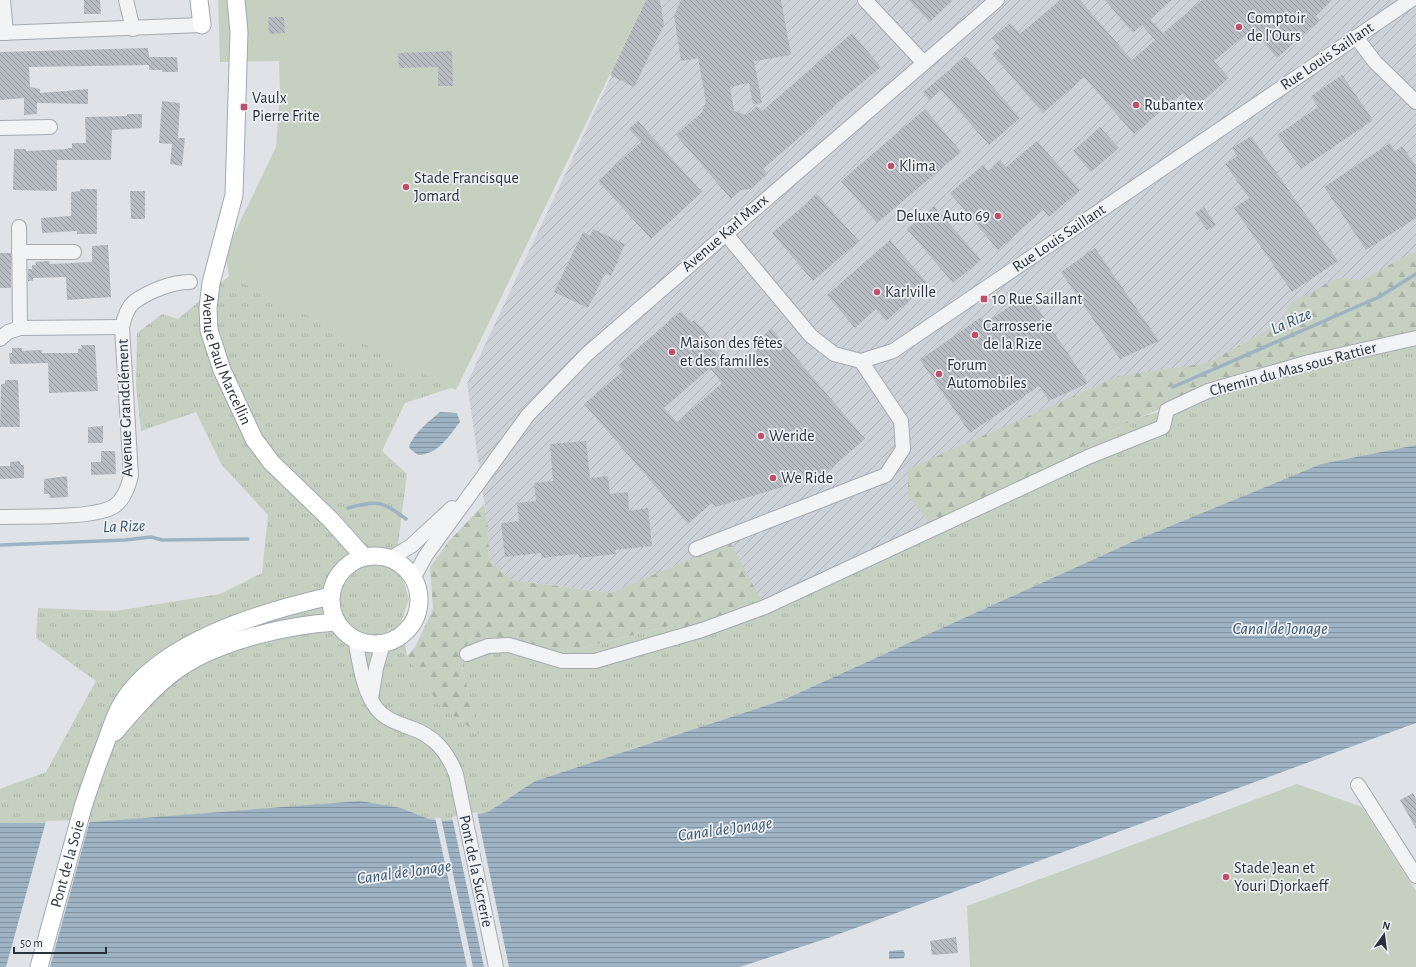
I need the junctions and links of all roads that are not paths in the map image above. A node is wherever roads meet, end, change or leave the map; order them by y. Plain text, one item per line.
1 (3, 0) edge
2 (126, 0) edge
3 (199, 0) edge
4 (236, 0) edge
5 (865, 0) edge
6 (997, 0) edge
7 (1411, 0) edge
8 (202, 25) joint
9 (133, 29) junction
10 (3, 33) edge
11 (1356, 37) junction
12 (923, 62) junction
13 (1416, 102) edge
14 (50, 127) dead end
15 (0, 128) edge
16 (19, 227) dead end
17 (725, 233) junction
18 (19, 252) junction
19 (74, 252) dead end
20 (190, 282) dead end
21 (122, 327) junction
22 (20, 328) junction
23 (1416, 338) edge
24 (0, 339) edge
25 (861, 361) junction
26 (474, 487) junction
27 (0, 517) edge
28 (696, 549) dead end
29 (364, 557) junction
30 (391, 558) junction
31 (414, 577) junction
32 (331, 596) junction
33 (337, 622) junction
34 (355, 640) junction
35 (383, 644) junction
36 (467, 654) dead end
37 (371, 699) junction
38 (108, 737) junction
39 (1358, 786) dead end
40 (1416, 876) edge
41 (39, 967) edge
42 (496, 967) edge

1 - 10 street
2 - 9 street
3 - 8 main road
4 - 29 main road, Avenue Paul Marcellin
5 - 12 street
6 - 12 street, Avenue Karl Marx
7 - 11 street, Rue Louis Saillant
8 - 9 street
9 - 10 street
11 - 13 street
11 - 25 street, Rue Louis Saillant
12 - 17 street, Avenue Karl Marx
14 - 15 street
16 - 18 street
17 - 25 street
17 - 26 street, Avenue Karl Marx
18 - 19 street
18 - 22 street
20 - 21 street, Avenue Grandclément
21 - 22 street
21 - 27 street, Avenue Grandclément
22 - 24 street
23 - 36 street, Chemin du Mas sous Rattier
25 - 28 street
26 - 30 street, Avenue Karl Marx
26 - 31 street, Avenue Karl Marx
29 - 30 main road
29 - 32 main road
30 - 31 main road
31 - 35 main road
32 - 33 main road
32 - 38 main road, Pont de la Soie
33 - 34 main road
33 - 38 main road
34 - 35 main road
34 - 37 street
35 - 37 street
37 - 42 street, Pont de la Sucrerie
38 - 41 main road, Pont de la Soie
39 - 40 street

